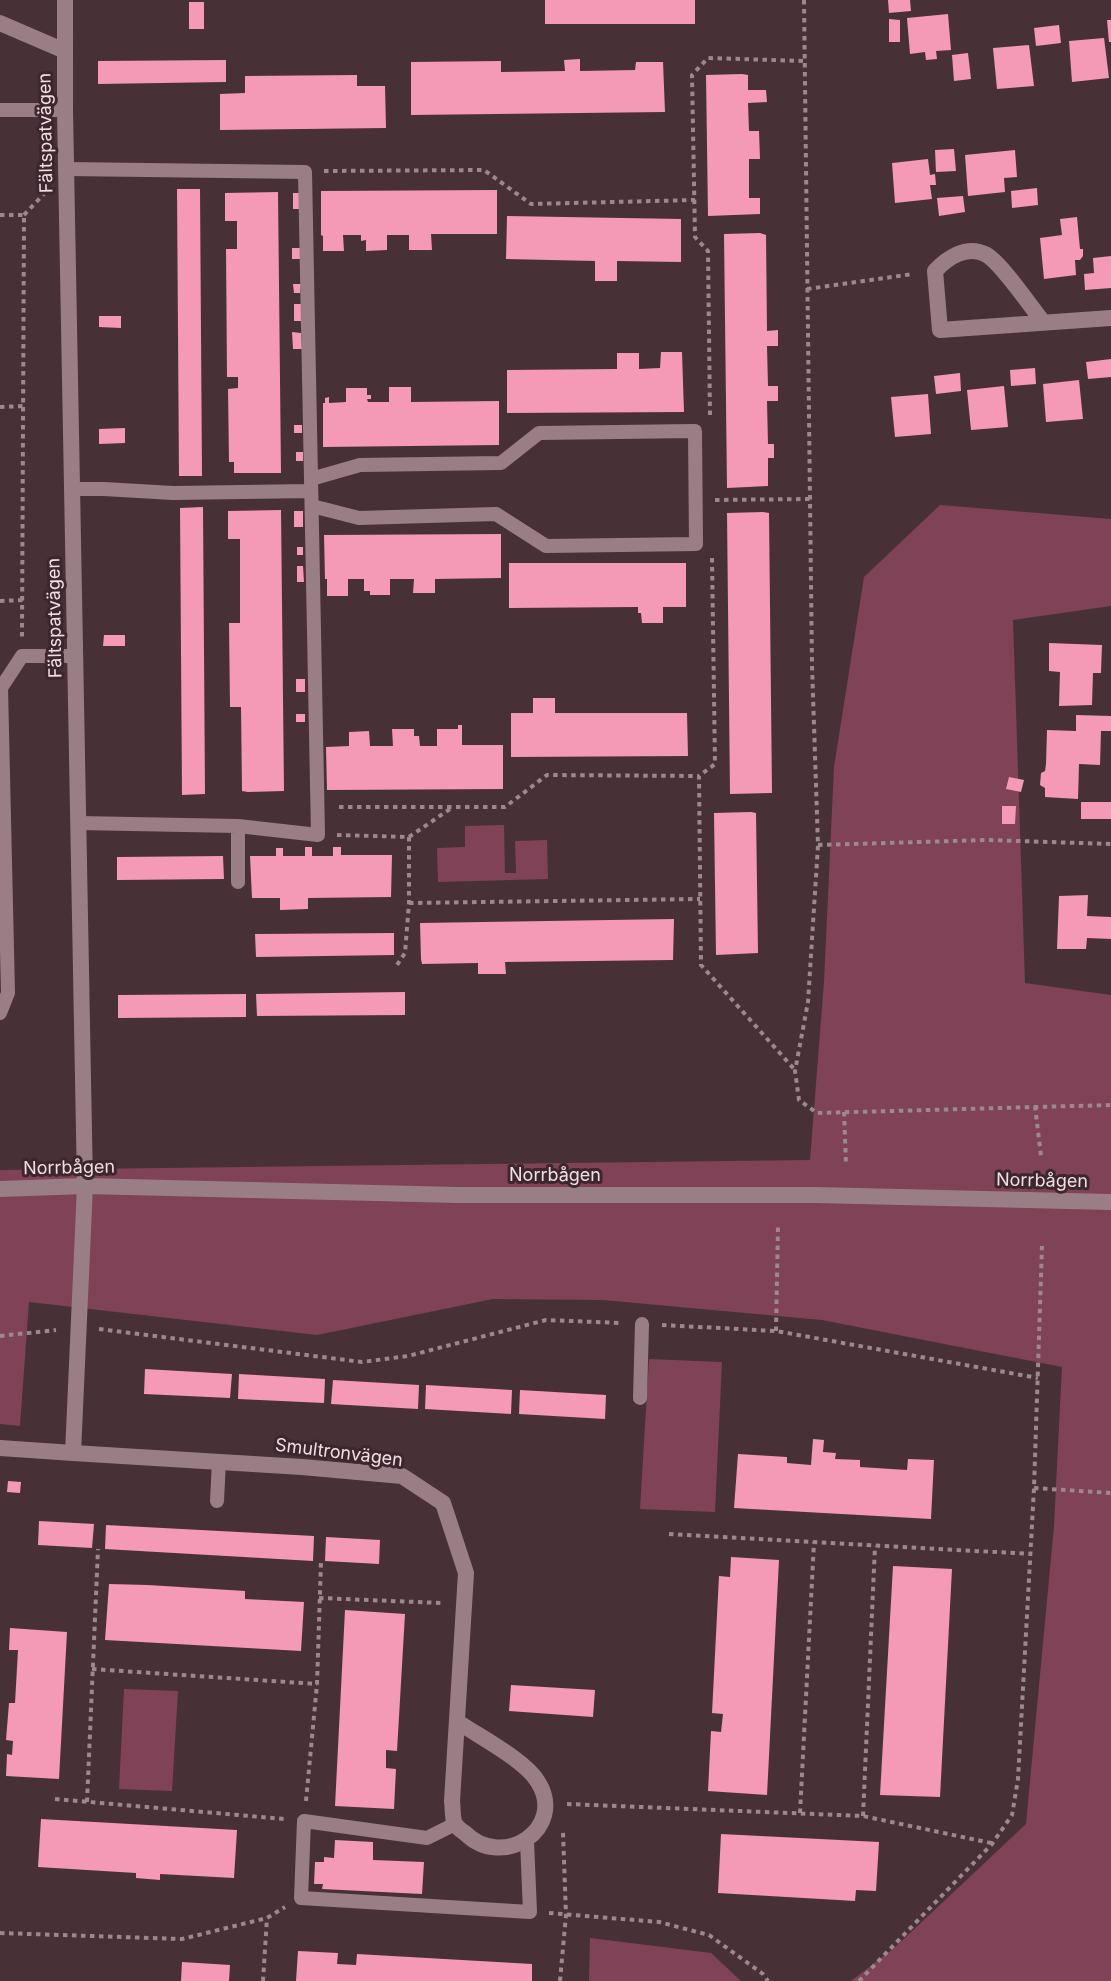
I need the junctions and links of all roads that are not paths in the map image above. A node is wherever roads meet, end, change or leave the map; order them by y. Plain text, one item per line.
1 (65, 0) edge
2 (0, 23) edge
3 (65, 51) junction
4 (0, 110) edge
5 (65, 110) junction
6 (66, 169) junction
7 (1111, 318) edge
8 (1043, 322) junction
9 (311, 485) junction
10 (73, 489) junction
11 (312, 506) junction
12 (75, 656) junction
13 (78, 823) junction
14 (238, 826) junction
15 (238, 882) dead end
16 (0, 1013) edge
17 (85, 1186) junction
18 (0, 1189) edge
19 (1111, 1202) edge
20 (642, 1324) road end
21 (640, 1398) dead end
22 (0, 1448) edge
23 (73, 1453) junction
24 (219, 1461) junction
25 (217, 1501) dead end
26 (458, 1722) junction
27 (455, 1824) junction
28 (527, 1841) junction

1 - 3 street, Fältspatvägen
2 - 3 street, Fältspatvägen
3 - 5 street, Fältspatvägen
4 - 5 lane
5 - 6 street, Fältspatvägen
6 - 9 lane
6 - 10 street, Fältspatvägen
7 - 8 street
8 - 8 street
9 - 10 lane
9 - 11 lane
9 - 11 lane
10 - 12 street, Fältspatvägen
11 - 14 lane
12 - 13 street, Fältspatvägen
12 - 16 lane
13 - 14 lane
13 - 17 street, Fältspatvägen
14 - 15 lane
17 - 18 street, Norrbågen
17 - 19 street, Norrbågen
17 - 23 street
20 - 21 lane
22 - 23 street, Smultronvägen
23 - 24 street, Smultronvägen
24 - 25 lane
24 - 26 street, Smultronvägen
26 - 27 street, Smultronvägen
26 - 28 street
27 - 28 street
27 - 28 lane

